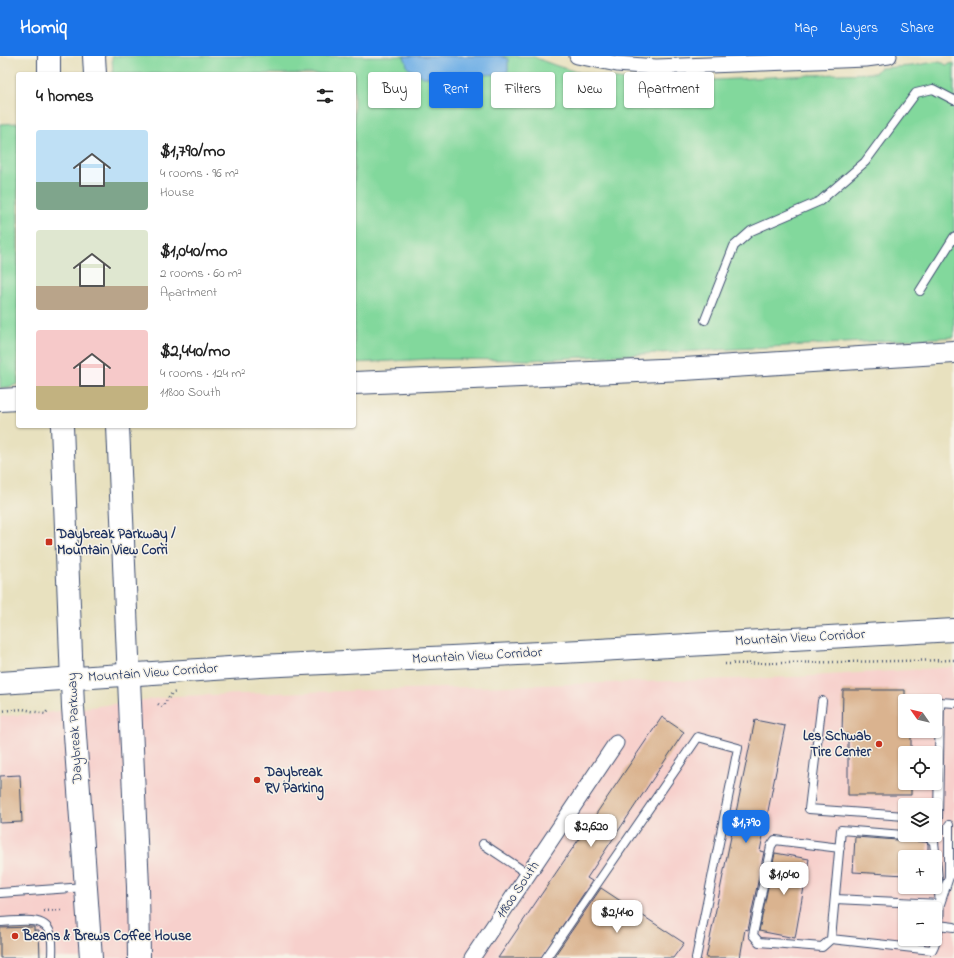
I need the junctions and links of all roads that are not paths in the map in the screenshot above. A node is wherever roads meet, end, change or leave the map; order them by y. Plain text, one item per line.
1 (49, 56) edge
2 (94, 56) edge
3 (577, 56) edge
4 (889, 56) edge
5 (762, 59) edge
6 (49, 72) edge
7 (95, 72) edge
8 (954, 100) edge
9 (954, 237) edge
10 (920, 291) dead end
11 (705, 320) dead end
12 (954, 352) edge
13 (356, 383) edge
14 (16, 398) edge
15 (0, 400) edge
16 (62, 428) edge
17 (118, 428) edge
18 (954, 630) edge
19 (129, 674) junction
20 (72, 678) junction
21 (0, 683) edge
22 (822, 701) dead end
23 (954, 703) edge
24 (616, 743) dead end
25 (937, 798) edge
26 (898, 815) edge
27 (942, 822) edge
28 (951, 827) edge
29 (483, 844) dead end
30 (840, 848) junction
31 (528, 874) junction
32 (85, 887) junction
33 (0, 893) edge
34 (835, 899) junction
35 (898, 902) edge
36 (940, 902) edge
37 (941, 902) edge
38 (0, 922) edge
39 (942, 926) edge
40 (954, 927) edge
41 (831, 939) junction
42 (934, 946) edge
43 (52, 958) edge
44 (91, 958) edge
45 (139, 958) edge
46 (472, 958) edge
47 (546, 958) edge
48 (696, 958) edge

1 - 6 main road
2 - 7 main road
3 - 5 street
4 - 5 street
8 - 11 lane
9 - 10 lane
12 - 13 main road
14 - 15 main road
16 - 20 main road, Daybreak Parkway
17 - 19 main road
18 - 19 main road, Mountain View Corridor
19 - 20 main road, Mountain View Corridor
19 - 45 main road
20 - 21 main road, Mountain View Corridor
20 - 32 main road, Daybreak Parkway
22 - 26 lane
23 - 25 lane
24 - 31 street, 11800 South
27 - 28 lane
28 - 37 lane
29 - 31 lane
30 - 34 lane
30 - 36 lane
30 - 41 lane
31 - 46 street, 11800 South
32 - 33 lane
32 - 44 main road, Daybreak Parkway
34 - 35 lane
34 - 41 lane
38 - 43 lane
39 - 40 lane
41 - 42 lane
47 - 48 lane

